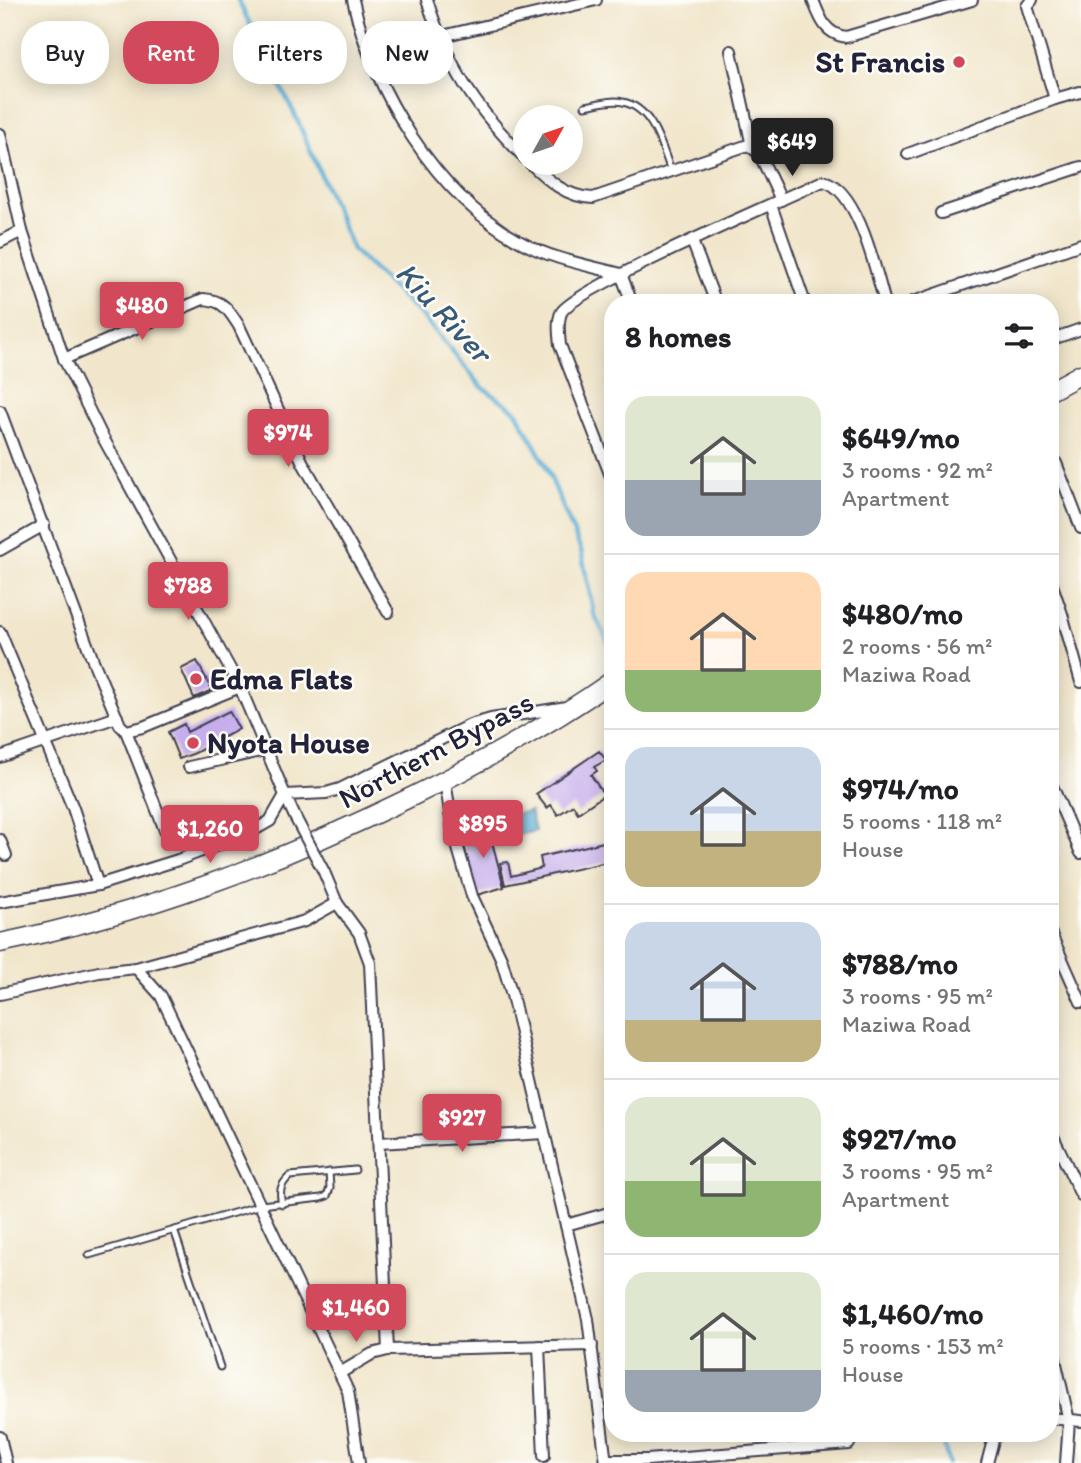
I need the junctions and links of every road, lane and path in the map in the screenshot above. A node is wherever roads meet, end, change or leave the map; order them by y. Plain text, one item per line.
1 (352, 0) edge
2 (426, 0) edge
3 (596, 0) edge
4 (813, 0) edge
5 (972, 0) edge
6 (1032, 0) edge
7 (433, 21) edge
8 (453, 33) edge
9 (731, 51) dead end
10 (453, 66) edge
11 (1080, 92) edge
12 (1055, 99) junction
13 (585, 106) dead end
14 (0, 134) edge
15 (513, 146) edge
16 (752, 146) junction
17 (908, 154) dead end
18 (1081, 167) edge
19 (672, 172) junction
20 (543, 175) edge
21 (776, 203) junction
22 (941, 213) dead end
23 (22, 231) junction
24 (692, 241) junction
25 (0, 242) edge
26 (1081, 244) edge
27 (621, 274) junction
28 (629, 294) edge
29 (713, 294) edge
30 (802, 294) edge
31 (882, 294) edge
32 (936, 294) edge
33 (1081, 328) edge
34 (1059, 337) edge
35 (64, 359) junction
36 (1081, 374) edge
37 (1059, 386) edge
38 (0, 411) edge
39 (604, 458) edge
40 (1059, 471) edge
41 (44, 525) junction
42 (1081, 528) edge
43 (0, 550) edge
44 (388, 612) dead end
45 (1059, 612) edge
46 (0, 632) edge
47 (1081, 682) edge
48 (240, 687) junction
49 (604, 687) edge
50 (578, 706) junction
51 (117, 717) junction
52 (126, 731) junction
53 (46, 742) junction
54 (265, 750) junction
55 (0, 757) edge
56 (189, 767) dead end
57 (445, 780) junction
58 (285, 795) junction
59 (1059, 802) edge
60 (168, 838) dead end
61 (0, 840) edge
62 (1081, 853) edge
63 (6, 855) dead end
64 (98, 885) junction
65 (0, 902) edge
66 (337, 903) junction
67 (0, 943) edge
68 (1059, 952) edge
69 (136, 968) junction
70 (0, 994) edge
71 (1081, 1002) edge
72 (544, 1133) junction
73 (379, 1143) junction
74 (1059, 1149) edge
75 (355, 1170) dead end
76 (329, 1172) junction
77 (1081, 1195) edge
78 (282, 1203) junction
79 (261, 1205) junction
80 (604, 1214) edge
81 (566, 1225) junction
82 (174, 1230) junction
83 (89, 1255) dead end
84 (592, 1345) junction
85 (539, 1346) junction
86 (388, 1350) junction
87 (220, 1367) dead end
88 (1059, 1367) edge
89 (340, 1373) junction
90 (599, 1403) junction
91 (604, 1403) edge
92 (1075, 1421) edge
93 (0, 1437) edge
94 (993, 1442) edge
95 (849, 1444) dead end
96 (544, 1456) dead end
97 (606, 1461) edge
98 (6, 1463) edge
99 (359, 1463) edge
100 (987, 1463) edge
101 (1066, 1463) edge

1 - 27 street
2 - 7 street
3 - 8 street
4 - 5 street
6 - 12 street
9 - 16 street
10 - 15 street
11 - 12 street
12 - 17 street
13 - 19 lane
14 - 23 street
16 - 19 street
16 - 21 street
18 - 22 street
19 - 20 street
21 - 24 street
21 - 30 street
21 - 31 street
23 - 25 street
23 - 35 street
24 - 27 street
24 - 29 street
26 - 32 street
27 - 28 street
27 - 39 street
33 - 34 street
35 - 44 street
35 - 48 street
36 - 37 main road
38 - 41 street
40 - 42 street
41 - 43 street
41 - 51 street
45 - 47 street
46 - 53 street
48 - 52 street
48 - 54 street
49 - 50 main road, Northern Bypass
50 - 57 main road, Northern Bypass
50 - 58 street
51 - 52 street
51 - 53 street
52 - 60 street
53 - 55 street
53 - 64 street
54 - 56 street
54 - 58 street
57 - 67 main road, Northern Bypass
57 - 72 street
58 - 64 street
58 - 66 street, bridge
59 - 62 street
61 - 63 street
64 - 65 street
66 - 69 street
66 - 73 street
68 - 71 street
69 - 70 street
69 - 79 street
72 - 73 street
72 - 81 street
73 - 86 street
74 - 77 street
75 - 76 lane
76 - 78 lane
76 - 78 lane
78 - 79 lane
79 - 82 lane
79 - 89 street
80 - 81 street
81 - 84 street
82 - 83 lane
82 - 87 lane
84 - 85 street
84 - 90 street
85 - 86 street
85 - 96 street
86 - 89 street
88 - 92 street
89 - 99 street
90 - 91 street
90 - 97 street
92 - 101 street
93 - 98 street
94 - 100 street
95 - 97 street

